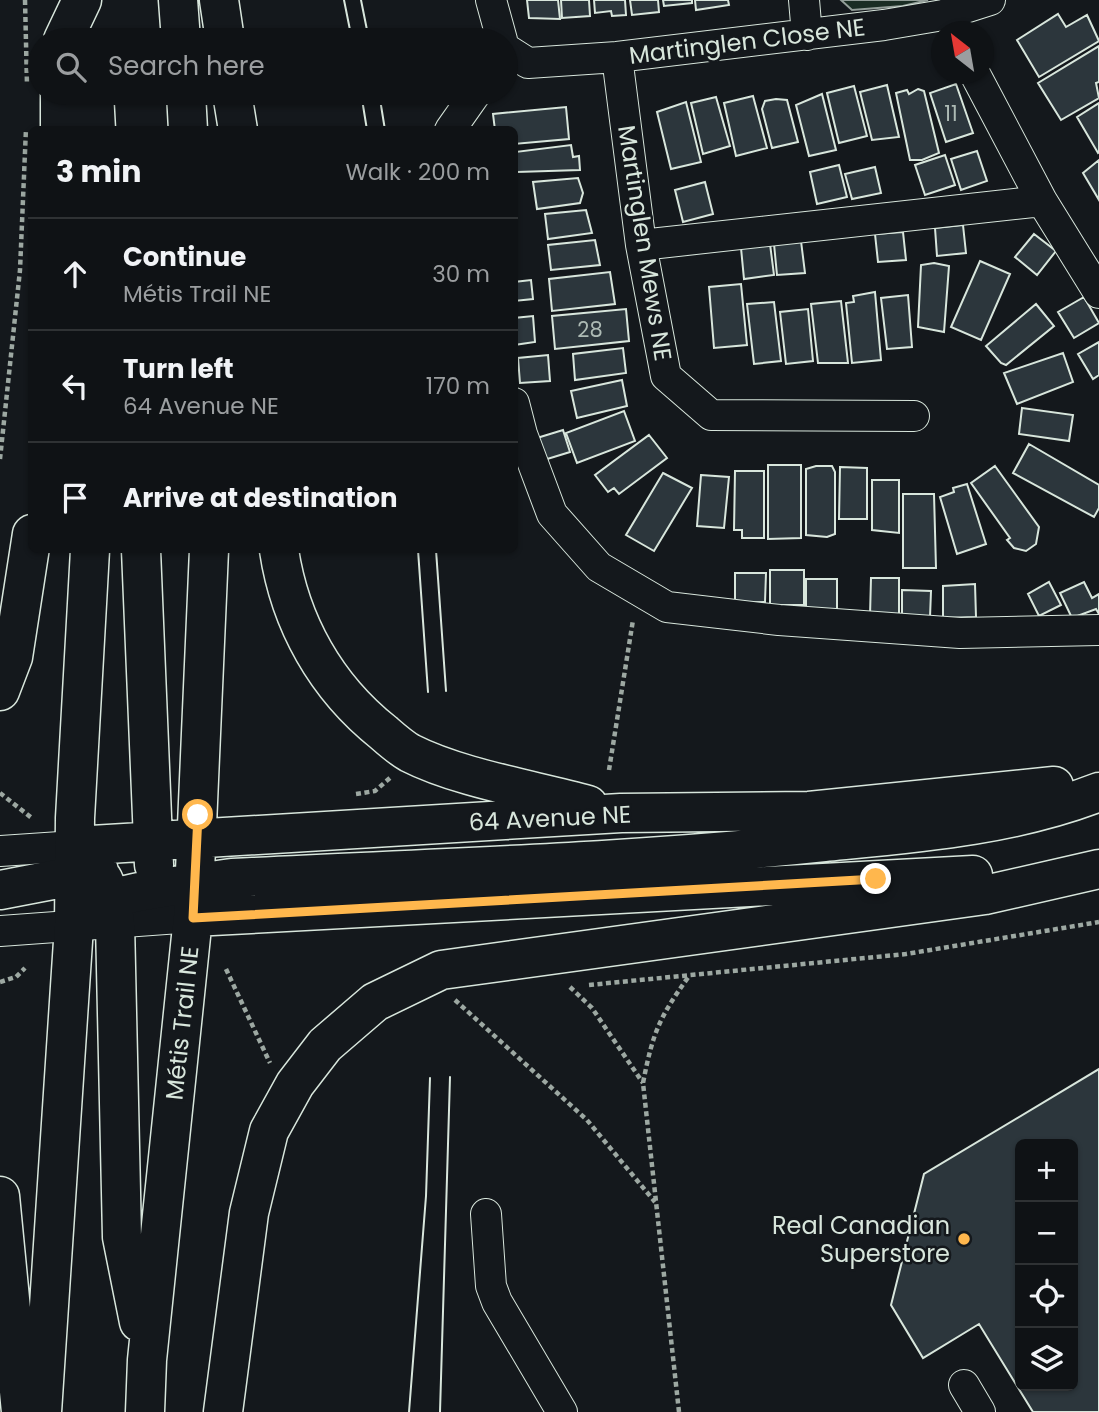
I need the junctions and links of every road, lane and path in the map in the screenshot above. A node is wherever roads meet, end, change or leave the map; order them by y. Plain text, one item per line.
1 (25, 0) edge
2 (83, 0) edge
3 (178, 0) edge
4 (219, 0) edge
5 (491, 0) edge
6 (804, 0) edge
7 (990, 0) edge
8 (952, 21) edge
9 (931, 24) edge
10 (31, 28) edge
11 (69, 28) edge
12 (86, 28) edge
13 (180, 28) edge
14 (223, 28) edge
15 (499, 28) edge
16 (807, 35) junction
17 (518, 57) edge
18 (617, 57) junction
19 (980, 84) edge
20 (43, 105) edge
21 (95, 105) edge
22 (187, 105) edge
23 (234, 105) edge
24 (468, 105) edge
25 (43, 123) edge
26 (96, 126) edge
27 (188, 126) edge
28 (237, 126) edge
29 (453, 126) edge
30 (1042, 201) junction
31 (28, 219) edge
32 (641, 245) junction
33 (1099, 293) edge
34 (914, 416) dead end
35 (518, 418) edge
36 (0, 459) edge
37 (29, 553) edge
38 (90, 553) edge
39 (141, 553) edge
40 (209, 553) edge
41 (280, 553) edge
42 (642, 592) junction
43 (1099, 630) edge
44 (0, 691) edge
45 (609, 770) dead end
46 (1099, 782) edge
47 (1099, 792) edge
48 (0, 793) edge
49 (621, 813) junction
50 (33, 819) dead end
51 (198, 837) junction
52 (0, 850) edge
53 (1099, 869) edge
54 (171, 878) junction
55 (95, 883) junction
56 (0, 890) edge
57 (1099, 922) edge
58 (74, 926) junction
59 (0, 931) edge
60 (25, 968) dead end
61 (226, 969) dead end
62 (690, 975) junction
63 (0, 982) edge
64 (570, 987) junction
65 (556, 988) dead end
66 (465, 997) dead end
67 (454, 999) junction
68 (446, 1001) dead end
69 (275, 1074) dead end
70 (643, 1083) junction
71 (0, 1196) edge
72 (656, 1203) junction
73 (486, 1214) dead end
74 (147, 1360) junction
75 (964, 1385) dead end
76 (22, 1412) edge
77 (42, 1412) edge
78 (145, 1412) edge
79 (223, 1412) edge
80 (562, 1412) edge
81 (679, 1412) edge
82 (980, 1412) edge

1 - 10 path
2 - 11 main road
2 - 12 main road
3 - 13 main road
4 - 14 main road
5 - 15 street, Martinglen Close NE
6 - 16 street
7 - 8 street, Martinglen Close NE
9 - 16 street, Martinglen Close NE
16 - 18 street, Martinglen Close NE
17 - 18 street, Martinglen Close NE
18 - 32 street, Martinglen Mews NE
19 - 30 street
20 - 25 main road
21 - 26 main road
22 - 27 main road
23 - 28 main road
24 - 29 street
30 - 32 street
30 - 33 street
31 - 36 path
32 - 34 street, Martinglen Mews NE
35 - 42 street
37 - 44 main road
38 - 55 main road
39 - 54 main road, Métis Trail NE
40 - 51 main road
41 - 49 main road
42 - 43 street
42 - 45 path
46 - 49 main road, 64 Avenue NE
47 - 54 main road
48 - 50 path
49 - 51 main road, 64 Avenue NE
51 - 54 main road
52 - 55 street
53 - 54 main road
53 - 79 main road
54 - 55 main road
54 - 55 main road
54 - 74 main road, Métis Trail NE
55 - 56 main road
55 - 58 main road
55 - 74 main road
57 - 62 path
58 - 59 street
58 - 77 main road
60 - 63 path
61 - 69 path
62 - 64 path
62 - 70 path
64 - 65 path
64 - 70 path
66 - 67 path
67 - 68 path
67 - 72 path
70 - 72 path
71 - 76 main road
72 - 81 path
73 - 80 street
74 - 78 main road, Métis Trail NE
75 - 82 street

